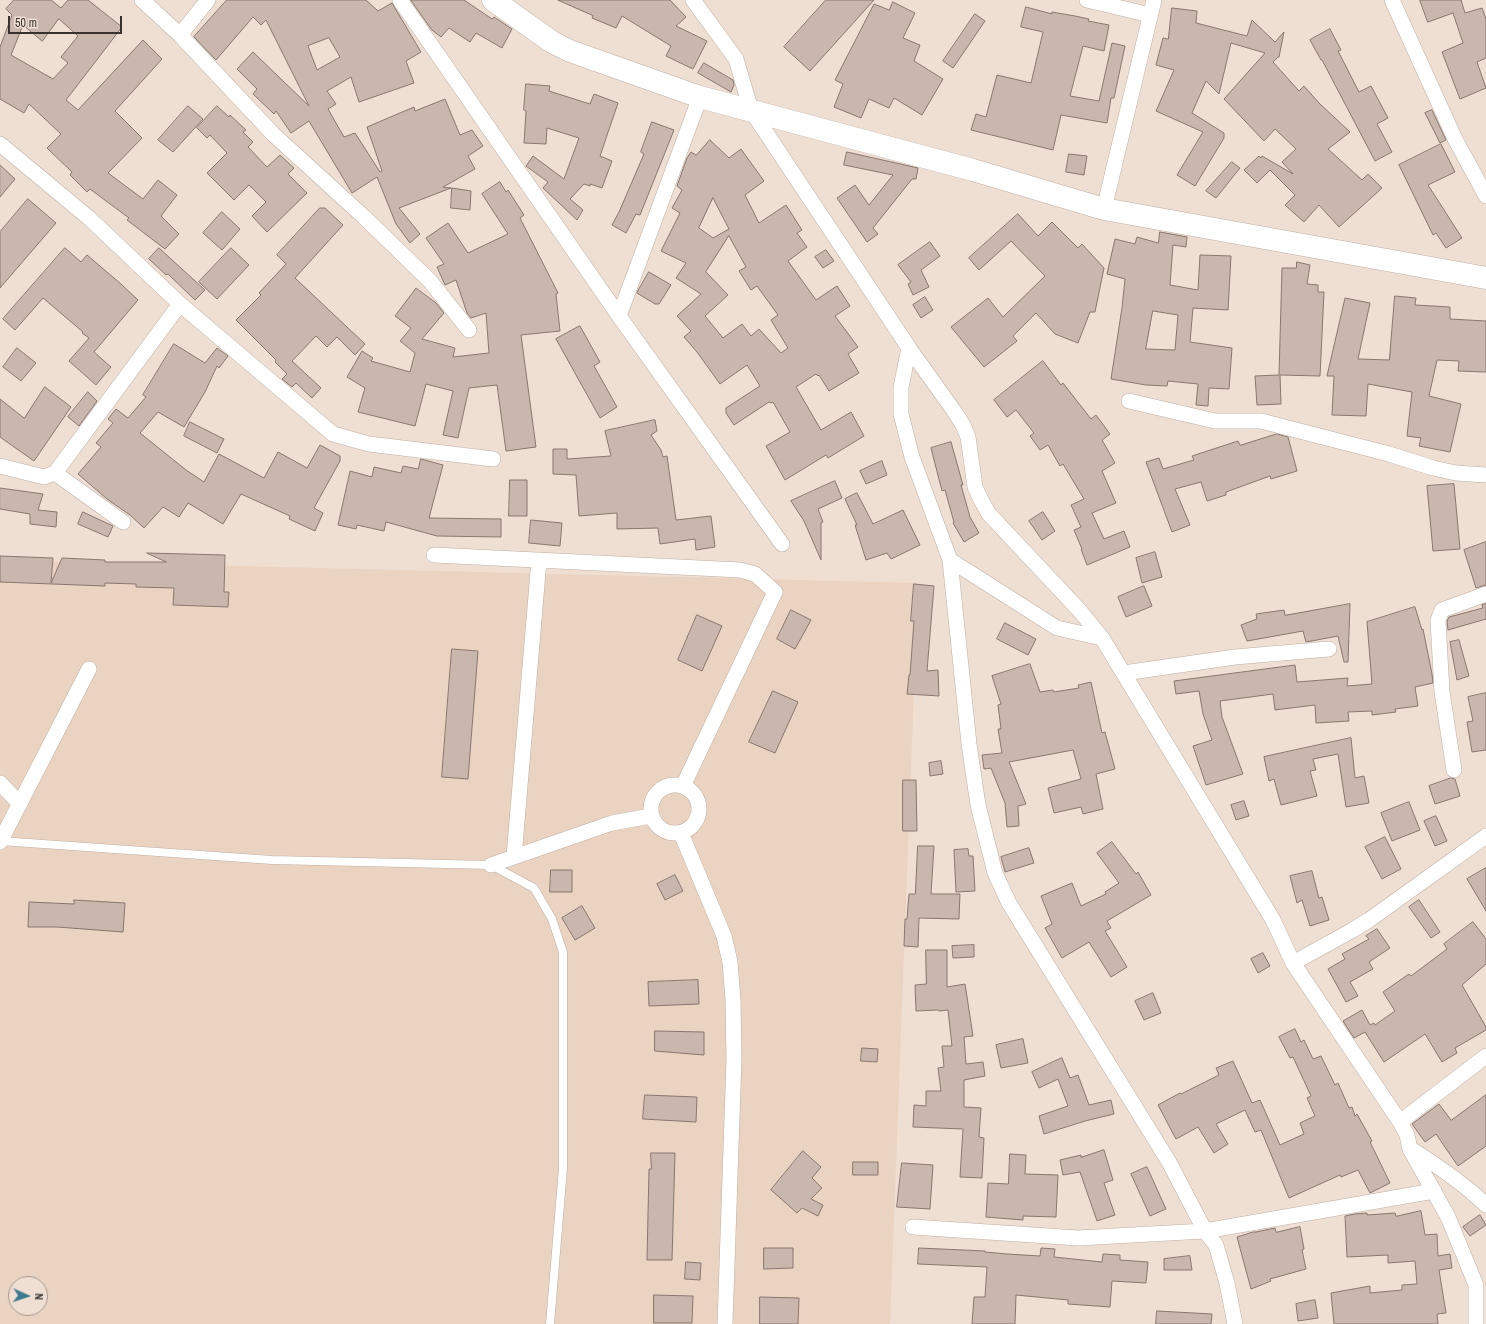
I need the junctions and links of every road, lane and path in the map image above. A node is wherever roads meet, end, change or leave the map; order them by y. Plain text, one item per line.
1 (142, 0) edge
2 (208, 0) edge
3 (400, 0) edge
4 (493, 0) edge
5 (693, 0) edge
6 (1087, 0) edge
7 (1154, 0) edge
8 (1392, 0) edge
9 (1150, 15) junction
10 (180, 35) junction
11 (700, 97) junction
12 (752, 110) junction
13 (0, 144) edge
14 (1486, 196) edge
15 (1104, 209) junction
16 (1486, 278) edge
17 (180, 304) junction
18 (619, 316) junction
19 (469, 330) dead end
20 (909, 348) junction
21 (1130, 401) dead end
22 (494, 459) dead end
23 (0, 466) edge
24 (55, 473) junction
25 (1486, 475) edge
26 (123, 522) dead end
27 (782, 544) dead end
28 (434, 555) dead end
29 (539, 560) junction
30 (950, 560) junction
31 (1486, 594) edge
32 (1102, 638) junction
33 (1329, 649) dead end
34 (89, 669) dead end
35 (1124, 673) junction
36 (1454, 770) dead end
37 (0, 784) edge
38 (683, 786) junction
39 (20, 804) junction
40 (651, 816) junction
41 (681, 833) junction
42 (1486, 836) edge
43 (0, 842) edge
44 (514, 857) junction
45 (491, 865) junction
46 (1294, 963) junction
47 (1486, 1056) edge
48 (1400, 1122) junction
49 (1410, 1149) junction
50 (1434, 1191) junction
51 (1486, 1204) edge
52 (913, 1227) dead end
53 (1205, 1231) junction
54 (1481, 1283) edge
55 (550, 1324) edge
56 (725, 1324) edge
57 (1235, 1324) edge
58 (1476, 1324) edge

1 - 10 street
2 - 10 street
3 - 18 street
4 - 11 main road
5 - 12 street
6 - 9 street
7 - 9 street
8 - 14 street
9 - 15 street
10 - 19 street
11 - 12 main road
11 - 18 street
12 - 15 main road
12 - 20 street
13 - 17 street
15 - 16 main road
17 - 22 street
17 - 24 street
18 - 27 street
20 - 30 street
20 - 32 street
21 - 25 street
23 - 24 street
24 - 26 street
28 - 29 street
29 - 38 street
29 - 44 street
30 - 32 street
30 - 53 street
31 - 36 street
32 - 35 street
33 - 35 street
34 - 39 street
35 - 46 street
37 - 39 street
38 - 40 street
38 - 41 street
39 - 43 street
40 - 41 street
40 - 44 street
41 - 56 street
42 - 46 street
43 - 45 lane
44 - 45 street
45 - 55 lane
46 - 48 street
47 - 48 street
48 - 49 street
49 - 50 street
49 - 51 street
50 - 53 street
50 - 54 street
52 - 53 street
53 - 57 street
54 - 58 street

